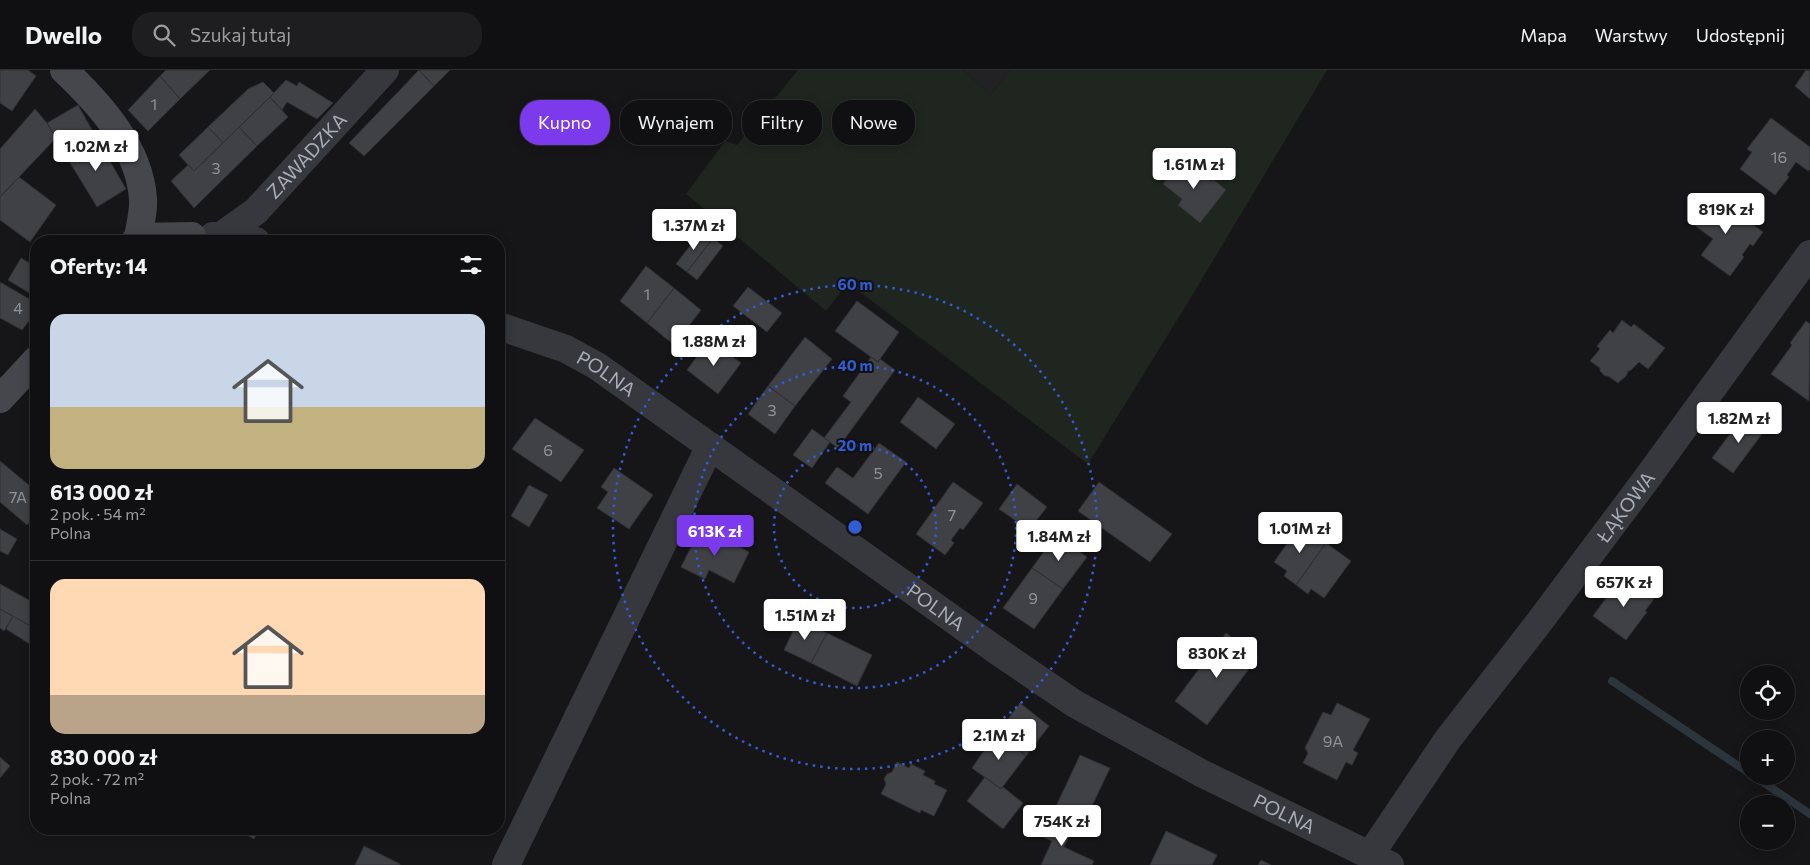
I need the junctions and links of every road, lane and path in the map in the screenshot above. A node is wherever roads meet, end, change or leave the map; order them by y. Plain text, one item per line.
1 (64, 70) edge
2 (385, 70) edge
3 (137, 235) edge
4 (222, 235) edge
5 (1810, 254) edge
6 (505, 328) edge
7 (30, 366) edge
8 (0, 399) edge
9 (710, 446) junction
10 (1380, 860) edge
11 (506, 865) edge

1 - 3 street
2 - 4 street, ZAWADZKA
5 - 10 street, ŁĄKOWA
6 - 9 street, POLNA
7 - 8 street
9 - 10 street, POLNA
9 - 11 street

